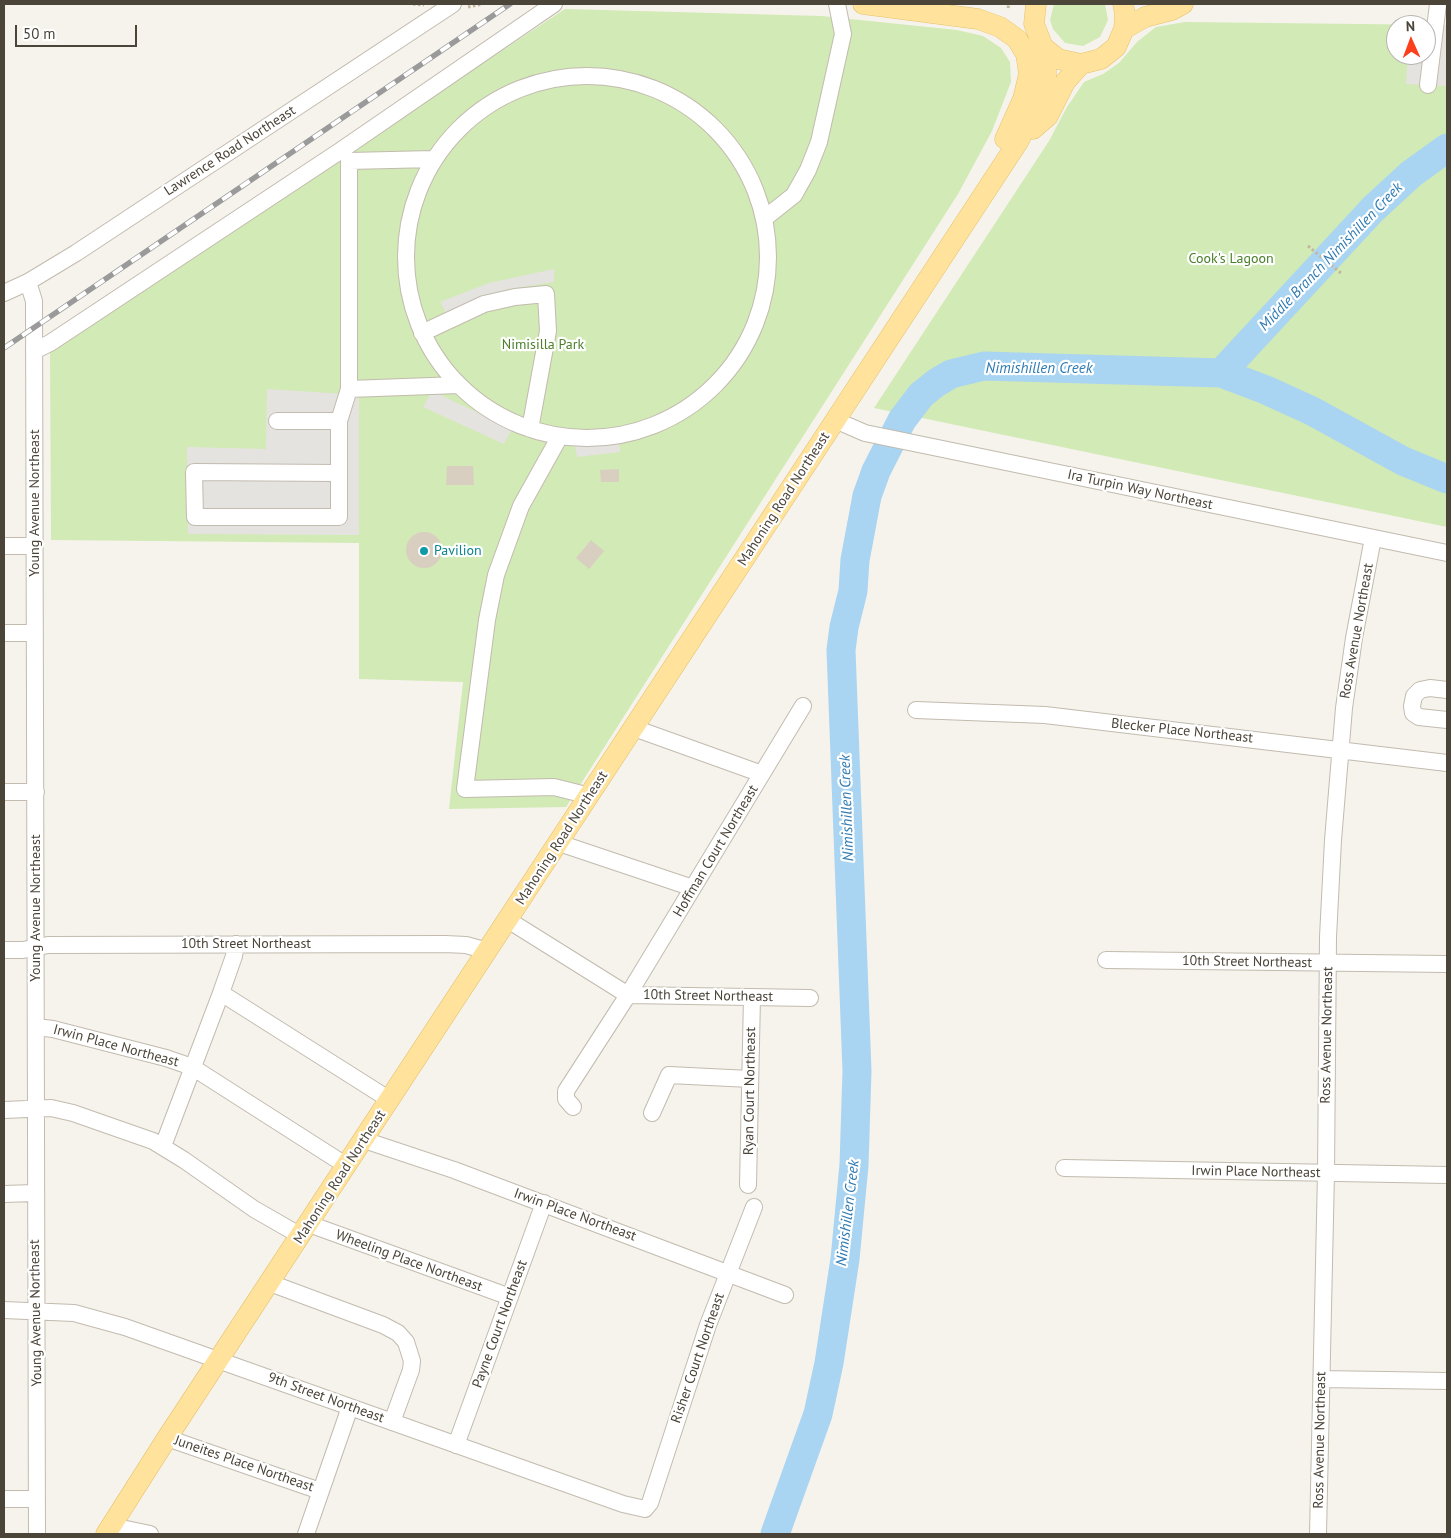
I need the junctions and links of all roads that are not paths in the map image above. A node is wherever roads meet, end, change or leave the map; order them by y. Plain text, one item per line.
1 (453, 4) edge
2 (554, 4) edge
3 (837, 4) edge
4 (863, 4) edge
5 (971, 4) edge
6 (1036, 4) edge
7 (1123, 4) edge
8 (1183, 4) edge
9 (1438, 4) edge
10 (1124, 30) junction
11 (1042, 44) junction
12 (1081, 64) junction
13 (1428, 85) dead end
14 (1018, 142) junction
15 (344, 156) junction
16 (433, 159) junction
17 (972, 212) junction
18 (764, 218) junction
19 (28, 282) junction
20 (4, 293) edge
21 (422, 333) junction
22 (34, 350) junction
23 (459, 385) junction
24 (349, 389) junction
25 (835, 420) junction
26 (278, 421) dead end
27 (339, 421) junction
28 (530, 429) junction
29 (560, 436) junction
30 (338, 473) junction
31 (1373, 538) junction
32 (4, 546) edge
33 (35, 546) junction
34 (1447, 554) edge
35 (4, 633) edge
36 (35, 633) junction
37 (1447, 690) edge
38 (803, 706) dead end
39 (916, 710) dead end
40 (1447, 720) edge
41 (634, 728) junction
42 (1340, 749) junction
43 (1447, 762) edge
44 (762, 774) junction
45 (4, 792) edge
46 (36, 792) junction
47 (590, 796) junction
48 (559, 843) junction
49 (693, 888) junction
50 (508, 920) junction
51 (236, 944) junction
52 (36, 947) junction
53 (4, 950) edge
54 (488, 951) junction
55 (1106, 960) dead end
56 (1328, 963) junction
57 (1447, 964) edge
58 (221, 993) junction
59 (628, 995) junction
60 (752, 997) junction
61 (810, 998) dead end
62 (36, 1027) junction
63 (192, 1067) junction
64 (750, 1079) junction
65 (390, 1100) junction
66 (573, 1107) dead end
67 (36, 1109) junction
68 (4, 1110) edge
69 (652, 1113) dead end
70 (364, 1140) junction
71 (163, 1146) junction
72 (347, 1166) junction
73 (1064, 1168) dead end
74 (1326, 1173) junction
75 (1447, 1175) edge
76 (748, 1185) dead end
77 (35, 1193) junction
78 (4, 1194) edge
79 (544, 1203) junction
80 (754, 1207) dead end
81 (305, 1230) junction
82 (728, 1273) junction
83 (270, 1283) junction
84 (785, 1295) dead end
85 (510, 1297) junction
86 (4, 1310) edge
87 (35, 1310) junction
88 (219, 1360) junction
89 (1322, 1379) junction
90 (1447, 1381) edge
91 (350, 1407) junction
92 (392, 1422) junction
93 (167, 1438) junction
94 (456, 1445) junction
95 (320, 1491) junction
96 (4, 1499) edge
97 (37, 1499) junction
98 (645, 1508) joint
99 (109, 1530) edge
100 (37, 1534) edge
101 (150, 1534) edge
102 (306, 1534) edge
103 (1318, 1534) edge

1 - 19 street, Lawrence Road Northeast
2 - 15 street
3 - 18 street
4 - 17 main road
5 - 11 main road
6 - 11 main road, Mahoning Road Northeast
7 - 10 main road
8 - 10 main road
9 - 13 street
10 - 12 main road
11 - 12 main road
11 - 14 main road, Mahoning Road Northeast
12 - 14 main road, Mahoning Road Northeast
14 - 17 main road, Mahoning Road Northeast
15 - 16 street
15 - 22 street
15 - 24 street
16 - 18 street
16 - 21 street
17 - 25 main road, Mahoning Road Northeast
18 - 29 street
19 - 20 street, Lawrence Road Northeast
19 - 22 street, Young Avenue Northeast
21 - 23 street
21 - 28 street
22 - 33 street, Young Avenue Northeast
23 - 24 street
23 - 28 street
24 - 27 street
25 - 31 street, Ira Turpin Way Northeast
25 - 41 main road, Mahoning Road Northeast
26 - 27 street
27 - 30 street
28 - 29 street
29 - 47 street
30 - 30 street
31 - 34 street, Ira Turpin Way Northeast
31 - 42 street, Ross Avenue Northeast
32 - 33 street
33 - 36 street, Young Avenue Northeast
35 - 36 street
36 - 46 street, Young Avenue Northeast
37 - 40 street
38 - 44 street, Hoffman Court Northeast
39 - 42 street, Blecker Place Northeast
41 - 44 street
41 - 47 main road, Mahoning Road Northeast
42 - 43 street, Blecker Place Northeast
42 - 56 street, Ross Avenue Northeast
44 - 49 street, Hoffman Court Northeast
45 - 46 street
46 - 52 street, Young Avenue Northeast
47 - 48 main road, Mahoning Road Northeast
48 - 49 street
48 - 50 main road, Mahoning Road Northeast
49 - 59 street, Hoffman Court Northeast
50 - 54 main road, Mahoning Road Northeast
50 - 59 street, 10th Street Northeast
51 - 52 street, 10th Street Northeast
51 - 54 street, 10th Street Northeast
51 - 58 street
52 - 53 street, 10th Street Northeast
52 - 62 street, Young Avenue Northeast
54 - 65 main road, Mahoning Road Northeast
55 - 56 street, 10th Street Northeast
56 - 57 street, 10th Street Northeast
56 - 74 street, Ross Avenue Northeast
58 - 63 street
58 - 65 street
59 - 60 street, 10th Street Northeast
59 - 66 street
60 - 61 street, 10th Street Northeast
60 - 64 street, Ryan Court Northeast
62 - 63 street, Irwin Place Northeast
62 - 67 street, Young Avenue Northeast
63 - 71 street
63 - 72 street, Irwin Place Northeast
64 - 69 street
64 - 76 street, Ryan Court Northeast
65 - 70 main road, Mahoning Road Northeast
67 - 68 street, Wheeling Place Northeast
67 - 71 street, Wheeling Place Northeast
67 - 77 street, Young Avenue Northeast
70 - 72 main road, Mahoning Road Northeast
70 - 79 street, Irwin Place Northeast
71 - 81 street, Wheeling Place Northeast
72 - 81 main road, Mahoning Road Northeast
73 - 74 street, Irwin Place Northeast
74 - 75 street, Irwin Place Northeast
74 - 89 street, Ross Avenue Northeast
77 - 78 street
77 - 87 street, Young Avenue Northeast
79 - 82 street, Irwin Place Northeast
79 - 85 street, Payne Court Northeast
80 - 82 street, Risher Court Northeast
81 - 83 main road, Mahoning Road Northeast
81 - 85 street, Wheeling Place Northeast
82 - 84 street, Irwin Place Northeast
82 - 98 street, Risher Court Northeast
83 - 88 main road, Mahoning Road Northeast
83 - 92 street
85 - 94 street, Payne Court Northeast
86 - 87 street, 9th Street Northeast
87 - 88 street, 9th Street Northeast
87 - 97 street, Young Avenue Northeast
88 - 91 street, 9th Street Northeast
88 - 93 main road, Mahoning Road Northeast
89 - 90 street
89 - 103 street, Ross Avenue Northeast
91 - 92 street, 9th Street Northeast
91 - 95 street
92 - 94 street, 9th Street Northeast
93 - 95 street, Juneites Place Northeast
93 - 99 main road, Mahoning Road Northeast
94 - 98 street, 9th Street Northeast
95 - 102 street
96 - 97 street
97 - 100 street, Young Avenue Northeast
99 - 101 street

